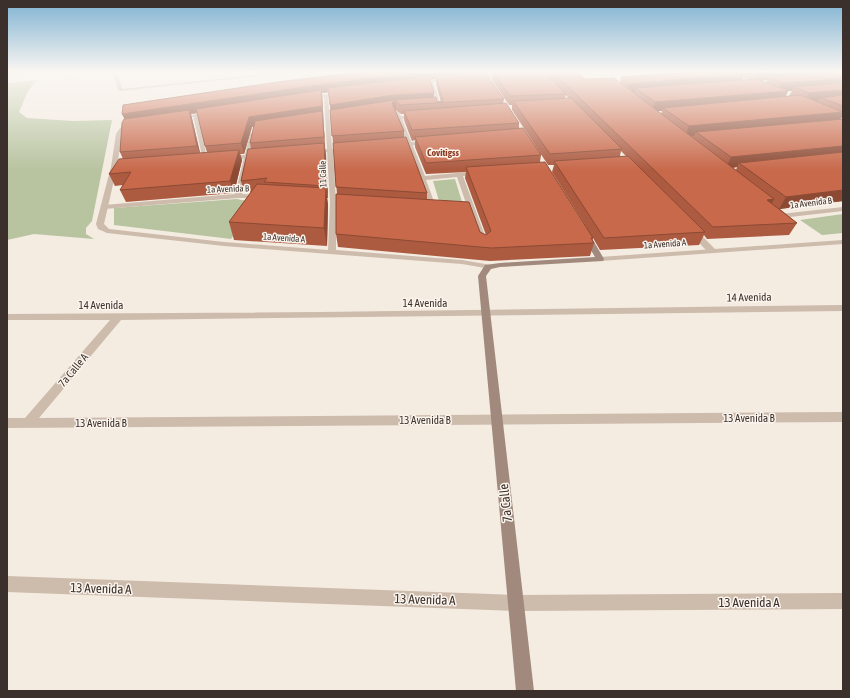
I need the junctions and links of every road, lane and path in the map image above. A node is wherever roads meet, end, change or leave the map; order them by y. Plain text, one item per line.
1 (438, 104) edge
2 (327, 105) edge
3 (402, 106) edge
4 (394, 107) junction
5 (387, 108) edge
6 (219, 112) edge
7 (450, 114) edge
8 (196, 115) junction
9 (435, 115) edge
10 (442, 115) junction
11 (336, 116) edge
12 (421, 116) edge
13 (329, 117) junction
14 (322, 118) edge
15 (399, 118) junction
16 (172, 119) edge
17 (142, 124) edge
18 (255, 129) edge
19 (434, 142) edge
20 (410, 144) junction
21 (386, 146) edge
22 (355, 149) edge
23 (331, 151) junction
24 (301, 153) edge
25 (264, 156) edge
26 (248, 157) junction
27 (213, 159) edge
28 (220, 159) edge
29 (198, 160) edge
30 (206, 160) junction
31 (114, 166) junction
32 (122, 166) edge
33 (488, 172) edge
34 (459, 175) junction
35 (422, 178) junction
36 (238, 196) junction
37 (270, 198) edge
38 (325, 201) edge
39 (333, 202) junction
40 (341, 202) edge
41 (104, 207) junction
42 (425, 207) edge
43 (433, 207) junction
44 (440, 208) edge
45 (843, 209) edge
46 (464, 210) edge
47 (472, 211) junction
48 (774, 211) edge
49 (581, 226) edge
50 (689, 228) edge
51 (843, 242) edge
52 (484, 244) edge
53 (712, 251) junction
54 (332, 252) junction
55 (600, 259) junction
56 (488, 268) junction
57 (843, 308) edge
58 (485, 314) junction
59 (7, 317) edge
60 (118, 317) junction
61 (843, 417) edge
62 (496, 420) junction
63 (7, 423) edge
64 (28, 423) junction
65 (7, 584) edge
66 (843, 601) edge
67 (516, 603) junction
68 (525, 691) edge

1 - 10 street
2 - 13 street, 11 Calle
3 - 4 street
4 - 5 street
4 - 15 street
6 - 8 street
7 - 10 street
8 - 16 street
8 - 30 street
9 - 10 street
11 - 13 street
12 - 15 street
13 - 14 street
13 - 23 street, 11 Calle
15 - 20 street
17 - 31 street
18 - 26 street
19 - 20 street
20 - 21 street
20 - 35 street
22 - 23 street
23 - 24 street
23 - 39 street, 11 Calle
25 - 26 street
26 - 28 street
26 - 36 street
27 - 30 street
29 - 30 street
31 - 32 street
31 - 41 street
33 - 34 street
34 - 35 street
34 - 47 street
35 - 43 street
36 - 37 street, 1a Avenida B
36 - 41 street, 1a Avenida B
38 - 39 street
39 - 40 street
39 - 54 street, 11 Calle
41 - 54 street, 1a Avenida A
42 - 43 street
43 - 44 street
45 - 48 street, 1a Avenida B
46 - 47 street
47 - 52 street
49 - 55 main road
50 - 53 street
51 - 53 street, 1a Avenida A
53 - 55 street, 1a Avenida A
54 - 56 street, 1a Avenida A
55 - 56 main road, 1a Avenida A
56 - 58 main road
57 - 58 street, 14 Avenida
58 - 60 street, 14 Avenida
58 - 62 main road, 7a Calle
59 - 60 street, 14 Avenida
60 - 64 street, 7a Calle A
61 - 62 street, 13 Avenida B
62 - 64 street, 13 Avenida B
62 - 67 main road, 7a Calle
63 - 64 street, 13 Avenida B
65 - 67 street, 13 Avenida A
66 - 67 street, 13 Avenida A
67 - 68 main road, 7a Calle

